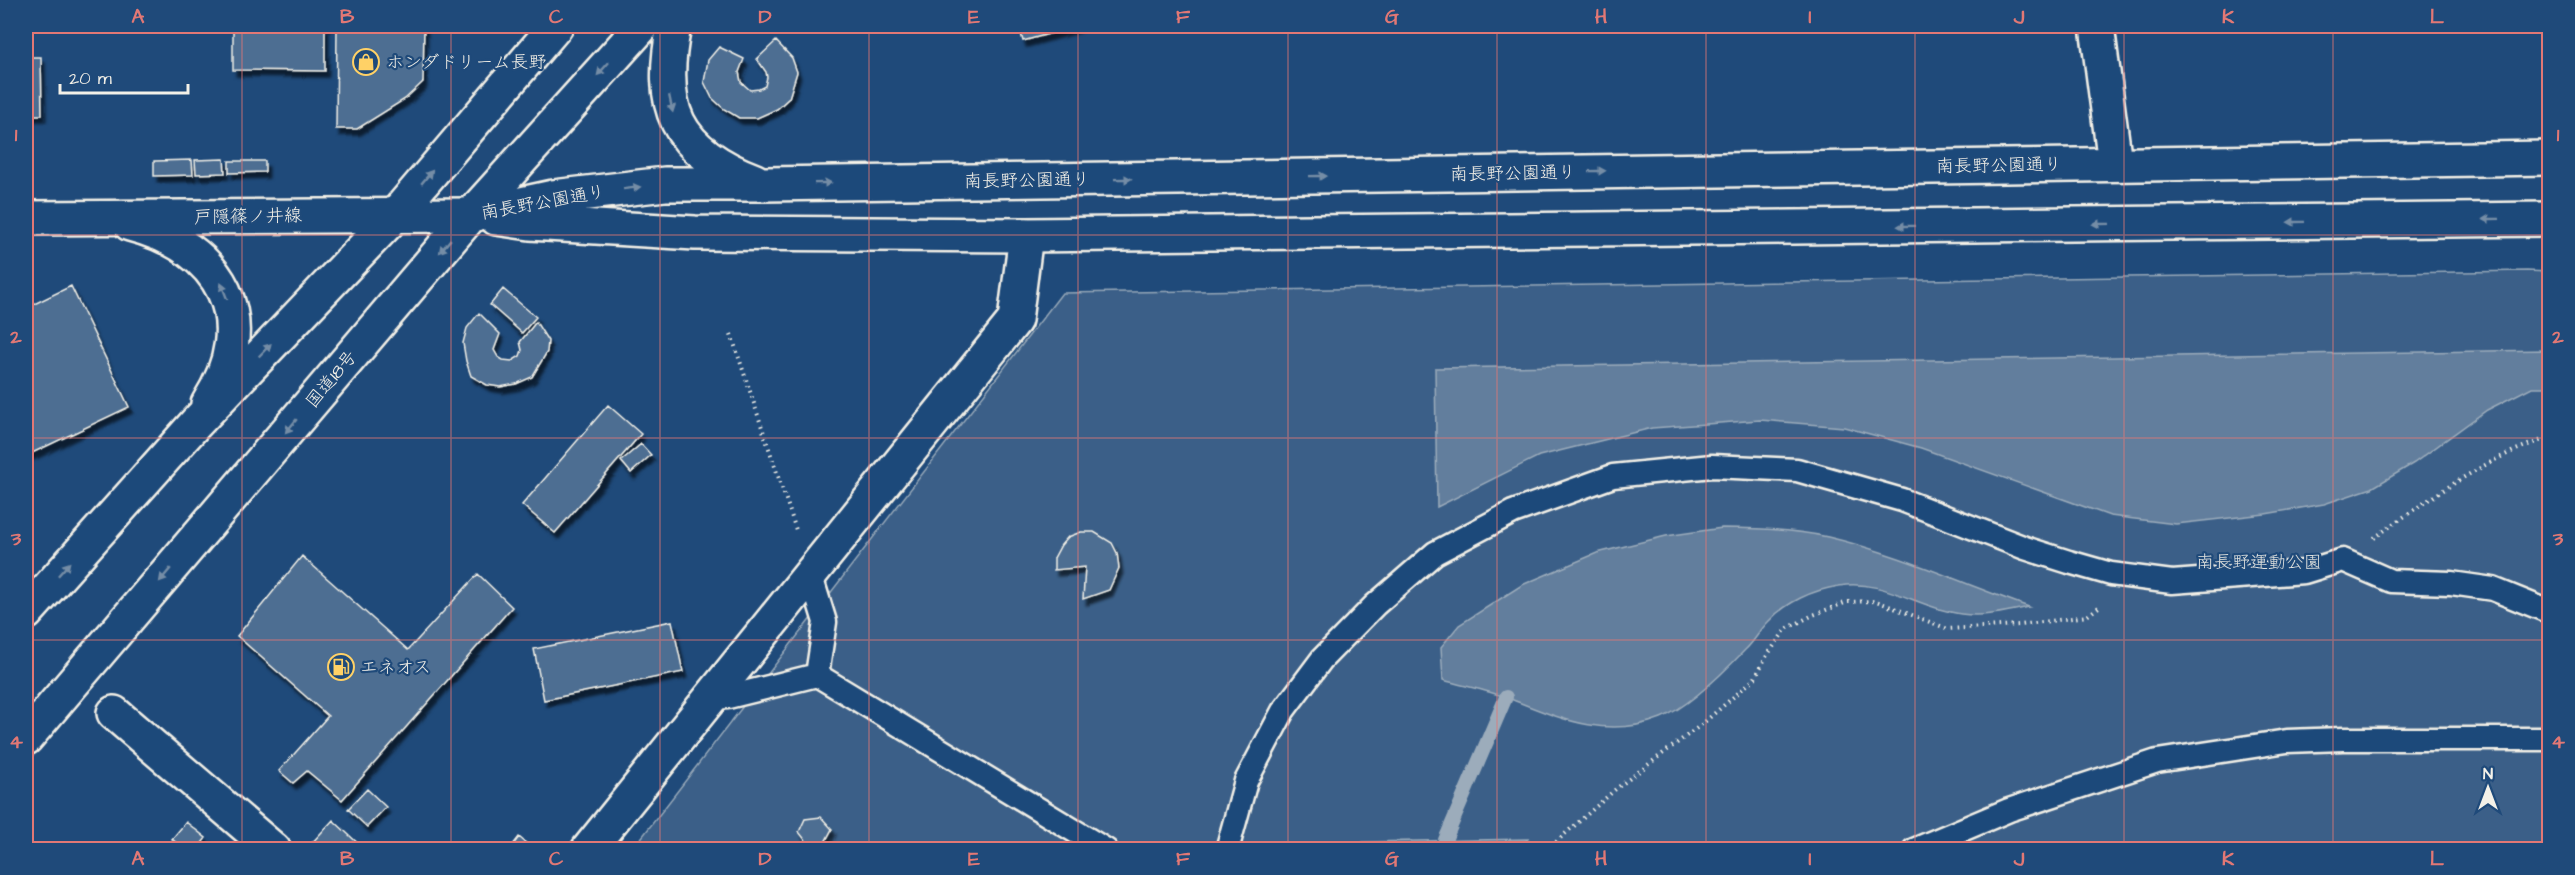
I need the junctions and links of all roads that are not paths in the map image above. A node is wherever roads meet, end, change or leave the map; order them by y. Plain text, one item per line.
1 (556, 26) edge
2 (642, 26) edge
3 (674, 26) edge
4 (2097, 26) edge
5 (2550, 158) edge
6 (2115, 163) junction
7 (765, 184) junction
8 (396, 214) junction
9 (471, 215) junction
10 (26, 218) edge
11 (104, 218) junction
12 (2550, 219) edge
13 (1026, 235) junction
14 (196, 423) junction
15 (810, 573) junction
16 (2550, 612) edge
17 (26, 613) edge
18 (817, 675) junction
19 (708, 698) junction
20 (114, 712) dead end
21 (26, 738) edge
22 (2550, 740) edge
23 (274, 849) edge
24 (588, 849) edge
25 (1106, 849) edge
26 (1227, 849) edge
27 (1914, 849) edge

8 -> 1 main road
2 -> 9 main road, 国道18号
3 -> 7 main road
4 - 6 main road
5 - 6 main road, 南長野公園通り
7 -> 6 main road, 南長野公園通り
9 -> 7 main road, 南長野公園通り
8 - 9 main road, 戸隠篠ノ井線
8 - 11 main road, 戸隠篠ノ井線
14 -> 8 main road
9 - 13 main road, 南長野公園通り
9 -> 21 main road, 国道18号
10 - 11 main road, 戸隠篠ノ井線
14 -> 11 main road
12 -> 13 main road, 南長野公園通り
13 - 15 main road
17 -> 14 main road
15 - 18 lane
15 - 19 main road
16 - 26 lane
18 - 19 lane
18 - 25 lane
19 - 24 main road
20 - 23 main road
22 - 27 lane

